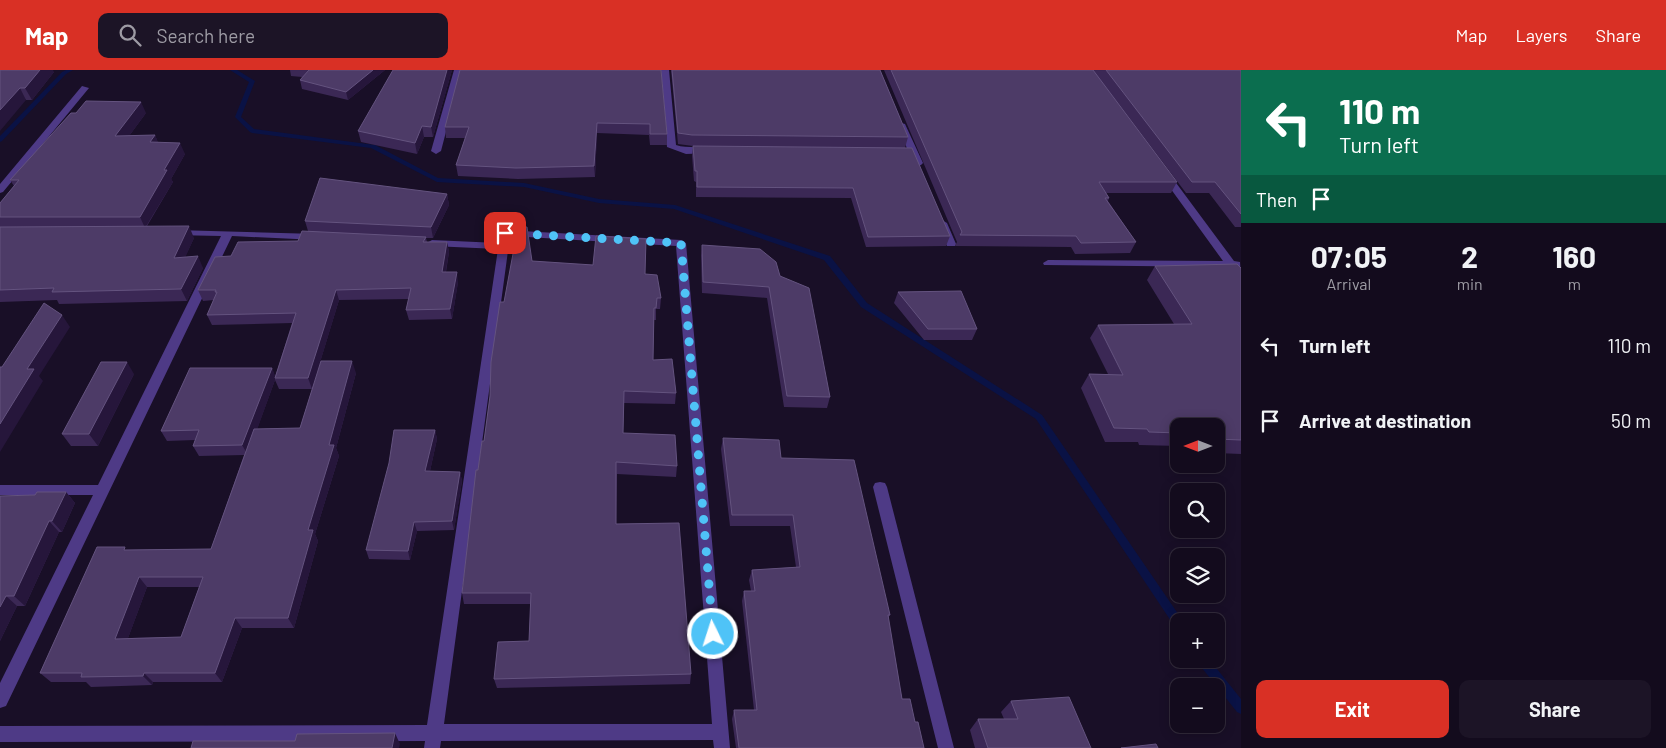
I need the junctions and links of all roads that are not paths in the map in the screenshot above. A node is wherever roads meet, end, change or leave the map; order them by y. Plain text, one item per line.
1 (458, 70) edge
2 (665, 70) edge
3 (85, 88) dead end
4 (898, 116) edge
5 (436, 151) dead end
6 (716, 152) edge
7 (1157, 163) edge
8 (921, 171) edge
9 (0, 190) edge
10 (940, 216) edge
11 (169, 233) edge
12 (228, 233) junction
13 (326, 238) edge
14 (424, 242) edge
15 (951, 244) edge
16 (503, 246) junction
17 (1048, 263) dead end
18 (1236, 264) edge
19 (1241, 277) edge
20 (880, 487) dead end
21 (0, 490) edge
22 (103, 490) junction
23 (0, 700) edge
24 (0, 734) edge
25 (433, 740) edge
26 (721, 740) edge
27 (946, 748) edge

1 - 5 street
2 - 6 street
3 - 9 street
4 - 8 street
7 - 18 street
10 - 15 street
11 - 12 street
12 - 13 street
12 - 22 street
14 - 16 street
16 - 25 street
16 - 26 street
17 - 18 street
18 - 19 street
20 - 27 street
21 - 22 street
22 - 23 street
24 - 25 street
25 - 26 street

